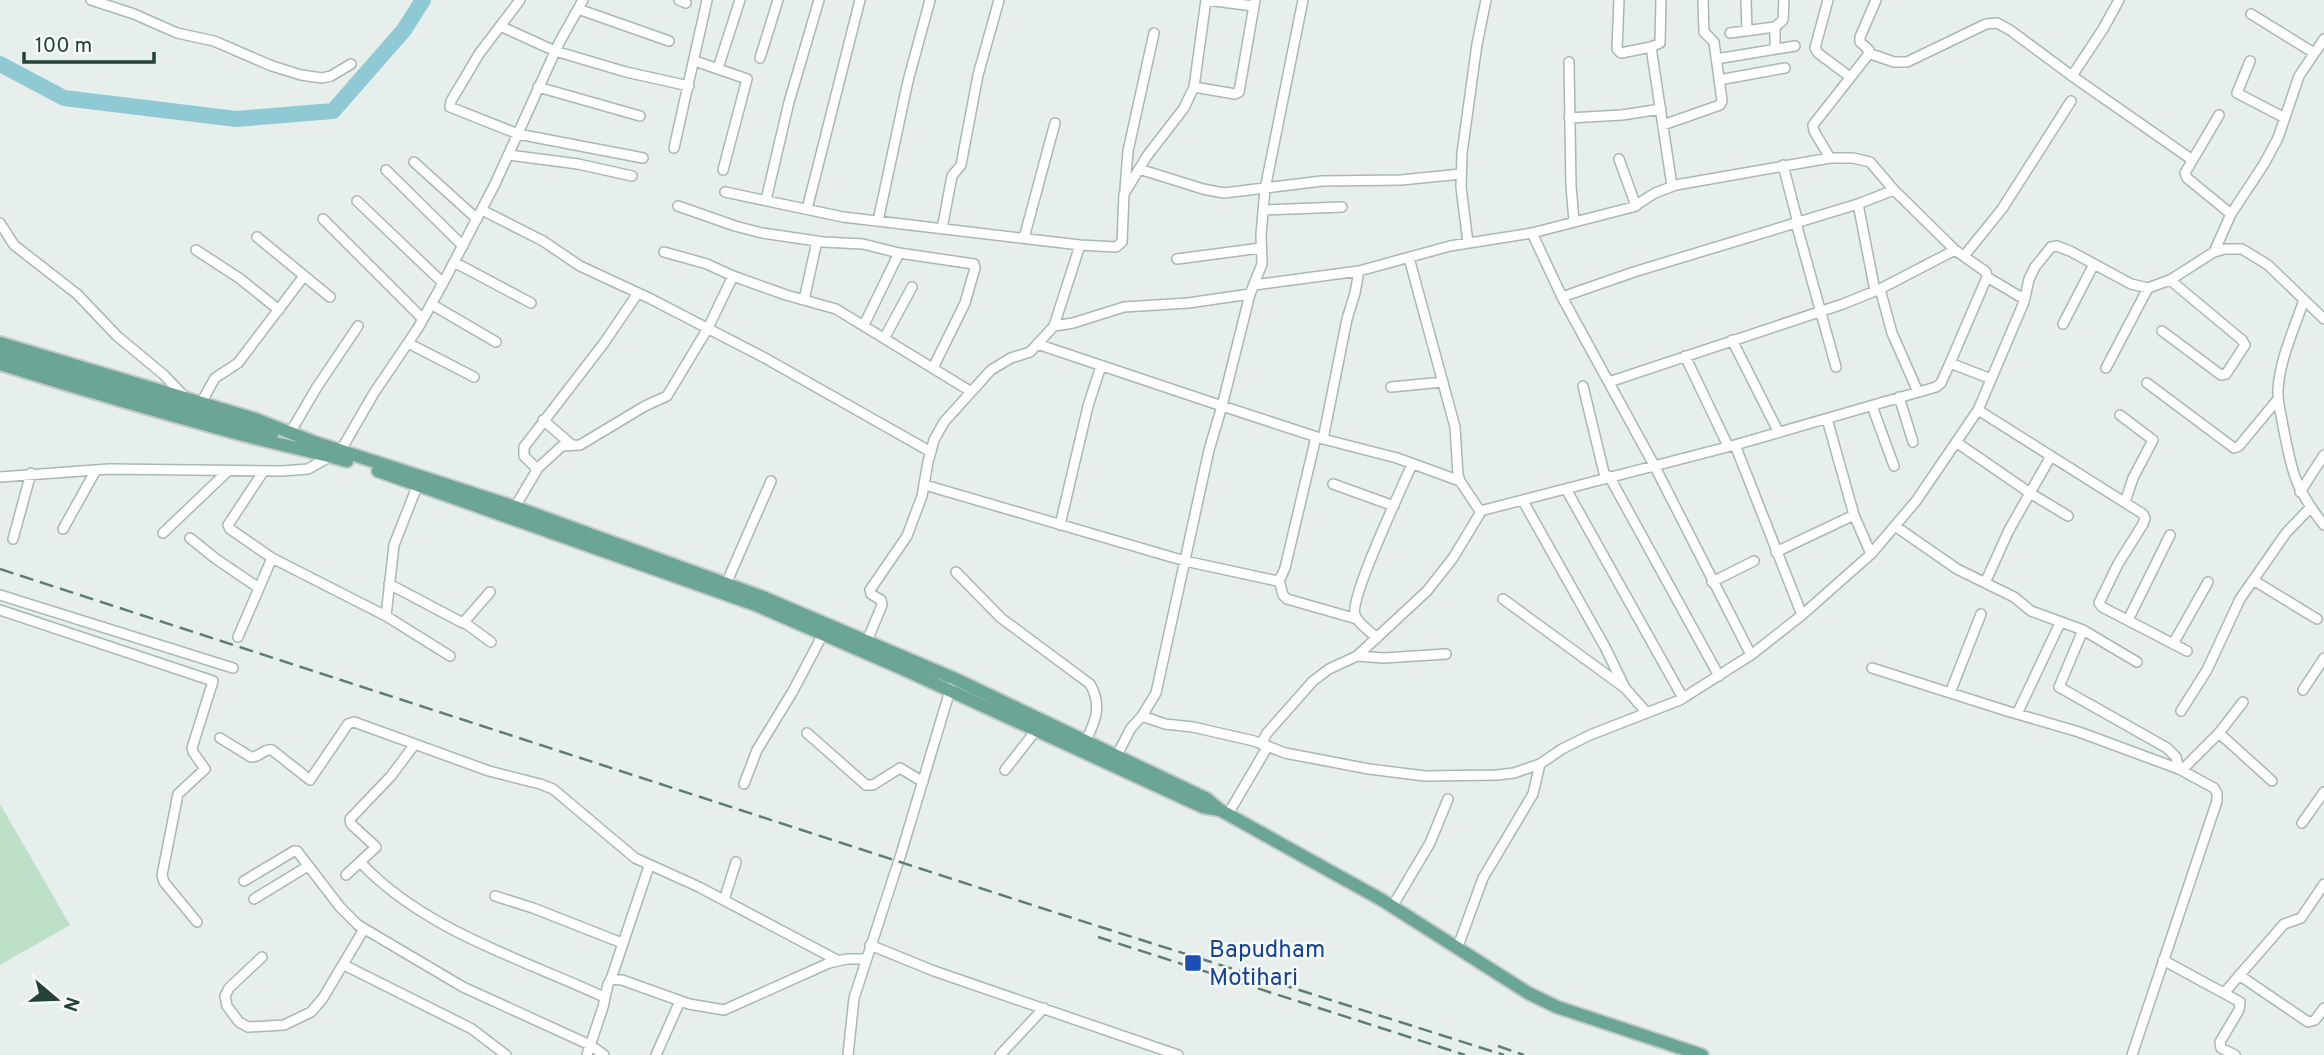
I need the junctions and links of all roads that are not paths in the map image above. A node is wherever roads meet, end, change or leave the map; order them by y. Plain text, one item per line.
1 (91, 0) edge
2 (520, 0) edge
3 (707, 0) edge
4 (740, 0) edge
5 (778, 0) edge
6 (820, 0) edge
7 (860, 0) edge
8 (930, 0) edge
9 (999, 0) edge
10 (1206, 0) edge
11 (1303, 0) edge
12 (1486, 0) edge
13 (1619, 0) edge
14 (1661, 0) edge
15 (1703, 0) edge
16 (1746, 0) edge
17 (1784, 0) edge
18 (1828, 0) edge
19 (1876, 0) edge
20 (2119, 0) edge
21 (1255, 3) edge
22 (580, 4) edge
23 (2251, 15) dead end
24 (500, 26) junction
25 (1775, 27) junction
26 (1747, 31) junction
27 (1154, 33) dead end
28 (1730, 33) dead end
29 (2324, 39) edge
30 (669, 41) dead end
31 (1795, 46) dead end
32 (1651, 47) junction
33 (1775, 49) junction
34 (555, 51) junction
35 (1868, 53) junction
36 (2314, 53) junction
37 (760, 58) dead end
38 (1716, 59) junction
39 (695, 61) junction
40 (2250, 61) dead end
41 (1569, 62) dead end
42 (351, 64) dead end
43 (718, 68) junction
44 (1785, 68) dead end
45 (2072, 76) junction
46 (1850, 77) junction
47 (1719, 80) junction
48 (689, 86) junction
49 (538, 87) junction
50 (1194, 87) junction
51 (2071, 101) dead end
52 (1661, 109) junction
53 (2219, 115) dead end
54 (640, 116) dead end
55 (1569, 118) junction
56 (2285, 118) junction
57 (1055, 123) dead end
58 (1663, 125) junction
59 (518, 134) junction
60 (674, 148) dead end
61 (509, 155) junction
62 (643, 158) dead end
63 (1830, 158) junction
64 (1619, 159) dead end
65 (2191, 159) junction
66 (414, 162) dead end
67 (1783, 165) junction
68 (1139, 169) junction
69 (386, 170) dead end
70 (723, 170) dead end
71 (1461, 174) junction
72 (632, 176) dead end
73 (1672, 186) junction
74 (1265, 189) junction
75 (1894, 190) junction
76 (726, 192) dead end
77 (1125, 194) junction
78 (766, 200) junction
79 (358, 201) dead end
80 (1858, 204) junction
81 (678, 206) dead end
82 (1636, 206) junction
83 (1342, 207) dead end
84 (807, 209) junction
85 (482, 210) junction
86 (1263, 210) junction
87 (2231, 214) junction
88 (323, 219) dead end
89 (477, 219) junction
90 (878, 221) junction
91 (1574, 221) junction
92 (0, 223) edge
93 (1797, 223) junction
94 (942, 229) junction
95 (1532, 233) junction
96 (257, 237) dead end
97 (1024, 237) junction
98 (817, 241) junction
99 (1468, 243) junction
100 (1080, 245) junction
101 (463, 246) junction
102 (1261, 248) junction
103 (196, 250) dead end
104 (1955, 250) junction
105 (664, 252) dead end
106 (899, 253) junction
107 (2214, 253) junction
108 (1964, 256) junction
109 (1409, 258) junction
110 (1177, 259) dead end
111 (454, 262) junction
112 (2094, 264) junction
113 (1359, 271) junction
114 (304, 276) junction
115 (733, 276) junction
116 (1987, 277) junction
117 (2171, 280) junction
118 (443, 283) junction
119 (912, 287) dead end
120 (2148, 288) junction
121 (1252, 290) junction
122 (1877, 290) junction
123 (638, 293) junction
124 (330, 297) dead end
125 (1562, 297) junction
126 (2024, 299) junction
127 (804, 300) junction
128 (2304, 300) junction
129 (531, 303) dead end
130 (431, 304) junction
131 (279, 310) junction
132 (1820, 312) junction
133 (2322, 312) edge
134 (423, 319) junction
135 (2063, 324) dead end
136 (864, 325) junction
137 (358, 326) dead end
138 (1054, 326) junction
139 (708, 328) junction
140 (2162, 331) dead end
141 (885, 337) junction
142 (1732, 340) junction
143 (496, 342) dead end
144 (0, 343) edge
145 (408, 343) junction
146 (1037, 344) junction
147 (0, 355) edge
148 (1685, 356) junction
149 (1950, 363) junction
150 (0, 364) edge
151 (1101, 366) junction
152 (1836, 367) dead end
153 (933, 368) junction
154 (2106, 368) dead end
155 (474, 377) dead end
156 (1991, 379) junction
157 (1609, 382) junction
158 (1443, 383) junction
159 (2147, 383) dead end
160 (1583, 386) dead end
161 (1391, 387) dead end
162 (970, 391) junction
163 (1918, 392) junction
164 (1899, 397) junction
165 (187, 398) junction
166 (2278, 400) junction
167 (201, 403) junction
168 (1222, 406) junction
169 (1872, 406) junction
170 (1978, 410) junction
171 (2120, 415) dead end
172 (1827, 419) junction
173 (543, 420) junction
174 (1778, 431) junction
175 (284, 435) junction
176 (1319, 438) junction
177 (1913, 442) dead end
178 (1956, 442) junction
179 (572, 445) junction
180 (1731, 445) junction
181 (931, 452) junction
182 (336, 453) junction
183 (2324, 455) edge
184 (2051, 456) junction
185 (1412, 464) junction
186 (1654, 465) junction
187 (1894, 466) dead end
188 (96, 470) junction
189 (537, 470) junction
190 (228, 471) junction
191 (263, 472) junction
192 (31, 473) junction
193 (0, 477) edge
194 (1607, 477) junction
195 (771, 481) dead end
196 (1460, 481) junction
197 (418, 484) junction
198 (1333, 484) dead end
199 (925, 485) junction
200 (1566, 489) junction
201 (2300, 492) junction
202 (2030, 494) junction
203 (1523, 501) junction
204 (2125, 502) junction
205 (1394, 506) junction
206 (516, 507) junction
207 (2310, 508) junction
208 (1480, 511) junction
209 (1854, 515) junction
210 (2068, 516) dead end
211 (1060, 525) junction
212 (2324, 525) edge
213 (1895, 526) junction
214 (63, 529) dead end
215 (163, 533) dead end
216 (2169, 535) dead end
217 (190, 538) dead end
218 (13, 539) dead end
219 (1776, 552) junction
220 (1871, 554) junction
221 (272, 558) junction
222 (1185, 561) junction
223 (1754, 561) dead end
224 (957, 572) dead end
225 (1279, 580) junction
226 (2253, 580) junction
227 (1712, 582) junction
228 (2208, 582) dead end
229 (1985, 583) junction
230 (390, 584) junction
231 (726, 584) junction
232 (259, 588) junction
233 (490, 592) dead end
234 (0, 595) edge
235 (1503, 599) dead end
236 (0, 610) edge
237 (1981, 614) dead end
238 (1802, 615) junction
239 (386, 616) junction
240 (1356, 619) junction
241 (2317, 619) dead end
242 (2128, 620) junction
243 (465, 623) junction
244 (2060, 623) junction
245 (2082, 630) junction
246 (824, 634) junction
247 (237, 637) dead end
248 (1377, 638) junction
249 (867, 641) junction
250 (491, 642) dead end
251 (2173, 644) junction
252 (2186, 651) dead end
253 (1446, 654) dead end
254 (1751, 655) junction
255 (450, 656) dead end
256 (1357, 656) junction
257 (2324, 658) edge
258 (2137, 662) dead end
259 (233, 668) dead end
260 (1872, 668) dead end
261 (1719, 676) junction
262 (952, 685) junction
263 (1625, 688) junction
264 (2303, 690) dead end
265 (1950, 693) junction
266 (1683, 698) junction
267 (2243, 702) dead end
268 (2181, 711) dead end
269 (1647, 713) junction
270 (2017, 714) junction
271 (1142, 716) junction
272 (1037, 729) junction
273 (807, 733) dead end
274 (2219, 733) junction
275 (220, 738) dead end
276 (1086, 740) junction
277 (415, 744) junction
278 (1265, 745) junction
279 (1117, 755) junction
280 (1540, 764) junction
281 (2180, 769) junction
282 (1004, 770) dead end
283 (2272, 781) dead end
284 (923, 782) junction
285 (744, 784) dead end
286 (2324, 792) edge
287 (1448, 799) dead end
288 (1224, 812) junction
289 (2302, 823) dead end
290 (736, 862) dead end
291 (361, 863) junction
292 (308, 866) junction
293 (649, 866) junction
294 (346, 875) dead end
295 (244, 881) dead end
296 (2324, 884) edge
297 (495, 896) dead end
298 (254, 899) dead end
299 (724, 900) junction
300 (1392, 906) junction
301 (197, 922) dead end
302 (364, 929) junction
303 (622, 943) junction
304 (870, 945) junction
305 (1457, 949) junction
306 (262, 957) dead end
307 (865, 959) junction
308 (837, 960) junction
309 (2163, 960) junction
310 (344, 965) junction
311 (2239, 975) junction
312 (611, 979) junction
313 (2225, 992) junction
314 (604, 997) junction
315 (680, 1001) junction
316 (1044, 1008) junction
317 (2324, 1008) edge
318 (590, 1045) junction
319 (506, 1055) edge
320 (587, 1055) edge
321 (604, 1055) edge
322 (656, 1055) edge
323 (848, 1055) edge
324 (1000, 1055) edge
325 (1178, 1055) edge
326 (1702, 1055) edge
327 (2133, 1055) edge
328 (2235, 1055) edge

1 - 42 street
2 - 24 street
3 - 39 street
4 - 43 street
5 - 37 street
6 - 78 street
7 - 84 street
8 - 90 street
9 - 94 street
10 - 21 street
10 - 50 street
11 - 74 street
12 - 71 street
13 - 32 street
14 - 32 street
15 - 38 street
16 - 26 street
17 - 25 street
18 - 46 street
19 - 35 street
20 - 45 street
21 - 50 street
22 - 30 street
22 - 34 street
23 - 36 street
24 - 34 street
24 - 59 street
25 - 26 street
25 - 33 street
26 - 28 street
27 - 77 street
29 - 36 street
31 - 33 street
32 - 52 street
33 - 38 street
34 - 48 street
34 - 49 street
35 - 45 street
35 - 46 street
36 - 56 street
38 - 47 street
39 - 43 street
39 - 48 street
40 - 56 street
41 - 55 street
43 - 70 street
44 - 47 street
45 - 65 street
46 - 63 street
47 - 58 street
48 - 60 street
49 - 54 street
49 - 59 street
50 - 68 street
51 - 108 street
52 - 55 street
52 - 58 street
53 - 65 street
55 - 91 street
56 - 87 street
57 - 97 street
58 - 73 street
59 - 61 street
59 - 62 street
61 - 72 street
61 - 85 street
63 - 67 street
63 - 75 street
64 - 82 street
65 - 87 street
66 - 89 street
67 - 73 street
67 - 93 street
68 - 74 street
68 - 77 street
69 - 101 street
71 - 74 street
71 - 99 street
73 - 82 street
74 - 86 street
75 - 80 street
75 - 104 street
76 - 78 street
77 - 100 street
78 - 84 street
79 - 118 street
80 - 93 street
80 - 122 street
81 - 98 street
82 - 91 street
83 - 86 street
84 - 90 street
85 - 89 street
85 - 123 street
86 - 102 street
87 - 107 street
88 - 134 street
89 - 101 street
90 - 94 street
91 - 95 street
92 - 165 street
93 - 125 street
93 - 132 street
94 - 97 street
95 - 99 street
95 - 125 street
96 - 114 street
97 - 100 street
98 - 106 street
98 - 127 street
99 - 109 street
100 - 138 street
101 - 111 street
102 - 110 street
102 - 121 street
103 - 131 street
104 - 108 street
104 - 122 street
105 - 115 street
106 - 136 street
106 - 153 street
107 - 117 street
107 - 128 street
108 - 116 street
109 - 113 street
109 - 158 street
111 - 118 street
111 - 129 street
112 - 120 street
112 - 126 street
112 - 135 street
113 - 121 street
113 - 176 street
114 - 124 street
114 - 131 street
115 - 127 street
115 - 139 street
116 - 126 street
116 - 149 street
117 - 120 street
117 - 140 street
118 - 130 street
119 - 141 street
120 - 154 street
121 - 138 street
121 - 168 street
122 - 132 street
122 - 163 street
123 - 139 street
123 - 173 street
125 - 157 street
126 - 156 street
127 - 136 street
128 - 133 street
128 - 166 street
130 - 134 street
130 - 143 street
131 - 167 street
132 - 142 street
132 - 152 street
134 - 145 street
136 - 141 street
137 - 175 street
138 - 146 street
139 - 179 street
139 - 181 street
141 - 153 street
142 - 148 street
142 - 174 street
144 - 165 main road
145 - 155 street
145 - 182 street
146 - 151 street
146 - 162 street
147 - 175 main road
148 - 157 street
148 - 180 street
149 - 156 street
149 - 163 street
150 - 175 main road
151 - 168 street
151 - 211 street
153 - 162 street
156 - 170 street
157 - 186 street
158 - 161 street
158 - 196 street
159 - 166 street
160 - 194 street
162 - 181 street
163 - 164 street
164 - 169 street
164 - 177 street
165 - 167 main road
166 - 201 street
167 - 175 main road
168 - 176 street
168 - 222 street
169 - 172 street
169 - 187 street
170 - 178 street
170 - 184 street
171 - 204 street
172 - 174 street
172 - 209 street
173 - 179 street
173 - 189 street
174 - 180 street
175 - 182 main road
176 - 185 street
176 - 225 street
178 - 202 street
178 - 213 street
179 - 189 street
180 - 186 street
180 - 219 street
181 - 199 street
182 - 191 street
182 - 197 main road
182 - 206 main road
183 - 201 street
184 - 202 street
184 - 204 street
185 - 196 street
185 - 205 street
186 - 194 street
186 - 227 street
188 - 190 street
188 - 192 street
188 - 214 street
189 - 206 street
190 - 191 street
190 - 215 street
191 - 221 street
192 - 193 street
192 - 218 street
194 - 200 street
194 - 261 street
195 - 231 street
196 - 208 street
197 - 230 street
197 - 246 main road
198 - 205 street
199 - 211 street
199 - 249 street
200 - 203 street
200 - 266 street
201 - 207 street
202 - 210 street
202 - 229 street
203 - 208 street
203 - 263 street
204 - 242 street
205 - 240 street
206 - 231 main road
207 - 212 street
207 - 226 street
208 - 248 street
209 - 219 street
209 - 220 street
211 - 222 street
213 - 220 street
213 - 229 street
216 - 242 street
217 - 232 street
219 - 238 street
220 - 238 street
221 - 232 street
221 - 239 street
222 - 225 street
222 - 271 street
223 - 227 street
224 - 276 street
225 - 240 street
226 - 241 street
226 - 268 street
227 - 254 street
228 - 251 street
229 - 244 street
230 - 239 street
230 - 243 street
231 - 249 main road
232 - 247 street
233 - 243 street
234 - 259 street
235 - 263 street
236 - 301 street
237 - 265 street
238 - 254 street
239 - 255 street
240 - 248 street
242 - 251 street
243 - 250 street
244 - 245 street
244 - 270 street
245 - 258 street
245 - 281 street
246 - 262 main road
246 - 285 street
248 - 256 street
249 - 262 main road
251 - 252 street
253 - 256 street
254 - 261 street
256 - 278 street
257 - 264 street
260 - 265 street
261 - 266 street
262 - 272 main road
262 - 276 main road
262 - 284 street
263 - 269 street
265 - 270 street
266 - 269 street
267 - 274 street
269 - 280 street
270 - 281 street
271 - 278 street
271 - 279 street
272 - 282 street
272 - 288 main road
273 - 284 street
274 - 281 street
274 - 283 street
275 - 277 street
276 - 279 main road
277 - 291 street
277 - 293 street
278 - 280 street
278 - 288 street
279 - 288 main road
280 - 305 street
281 - 309 street
284 - 304 street
286 - 289 street
287 - 300 street
288 - 300 main road
290 - 299 street
291 - 294 street
291 - 314 street
292 - 295 street
292 - 298 street
292 - 302 street
293 - 299 street
293 - 303 street
296 - 311 street
297 - 303 street
299 - 308 street
300 - 305 main road
302 - 310 street
302 - 318 street
303 - 312 street
304 - 307 street
304 - 316 street
305 - 326 main road
306 - 310 street
307 - 308 street
307 - 323 street
308 - 315 street
309 - 313 street
309 - 327 street
310 - 319 street
311 - 313 street
311 - 317 street
312 - 314 street
312 - 315 street
313 - 328 street
314 - 318 street
315 - 322 street
316 - 324 street
316 - 325 street
318 - 320 street
318 - 321 street

